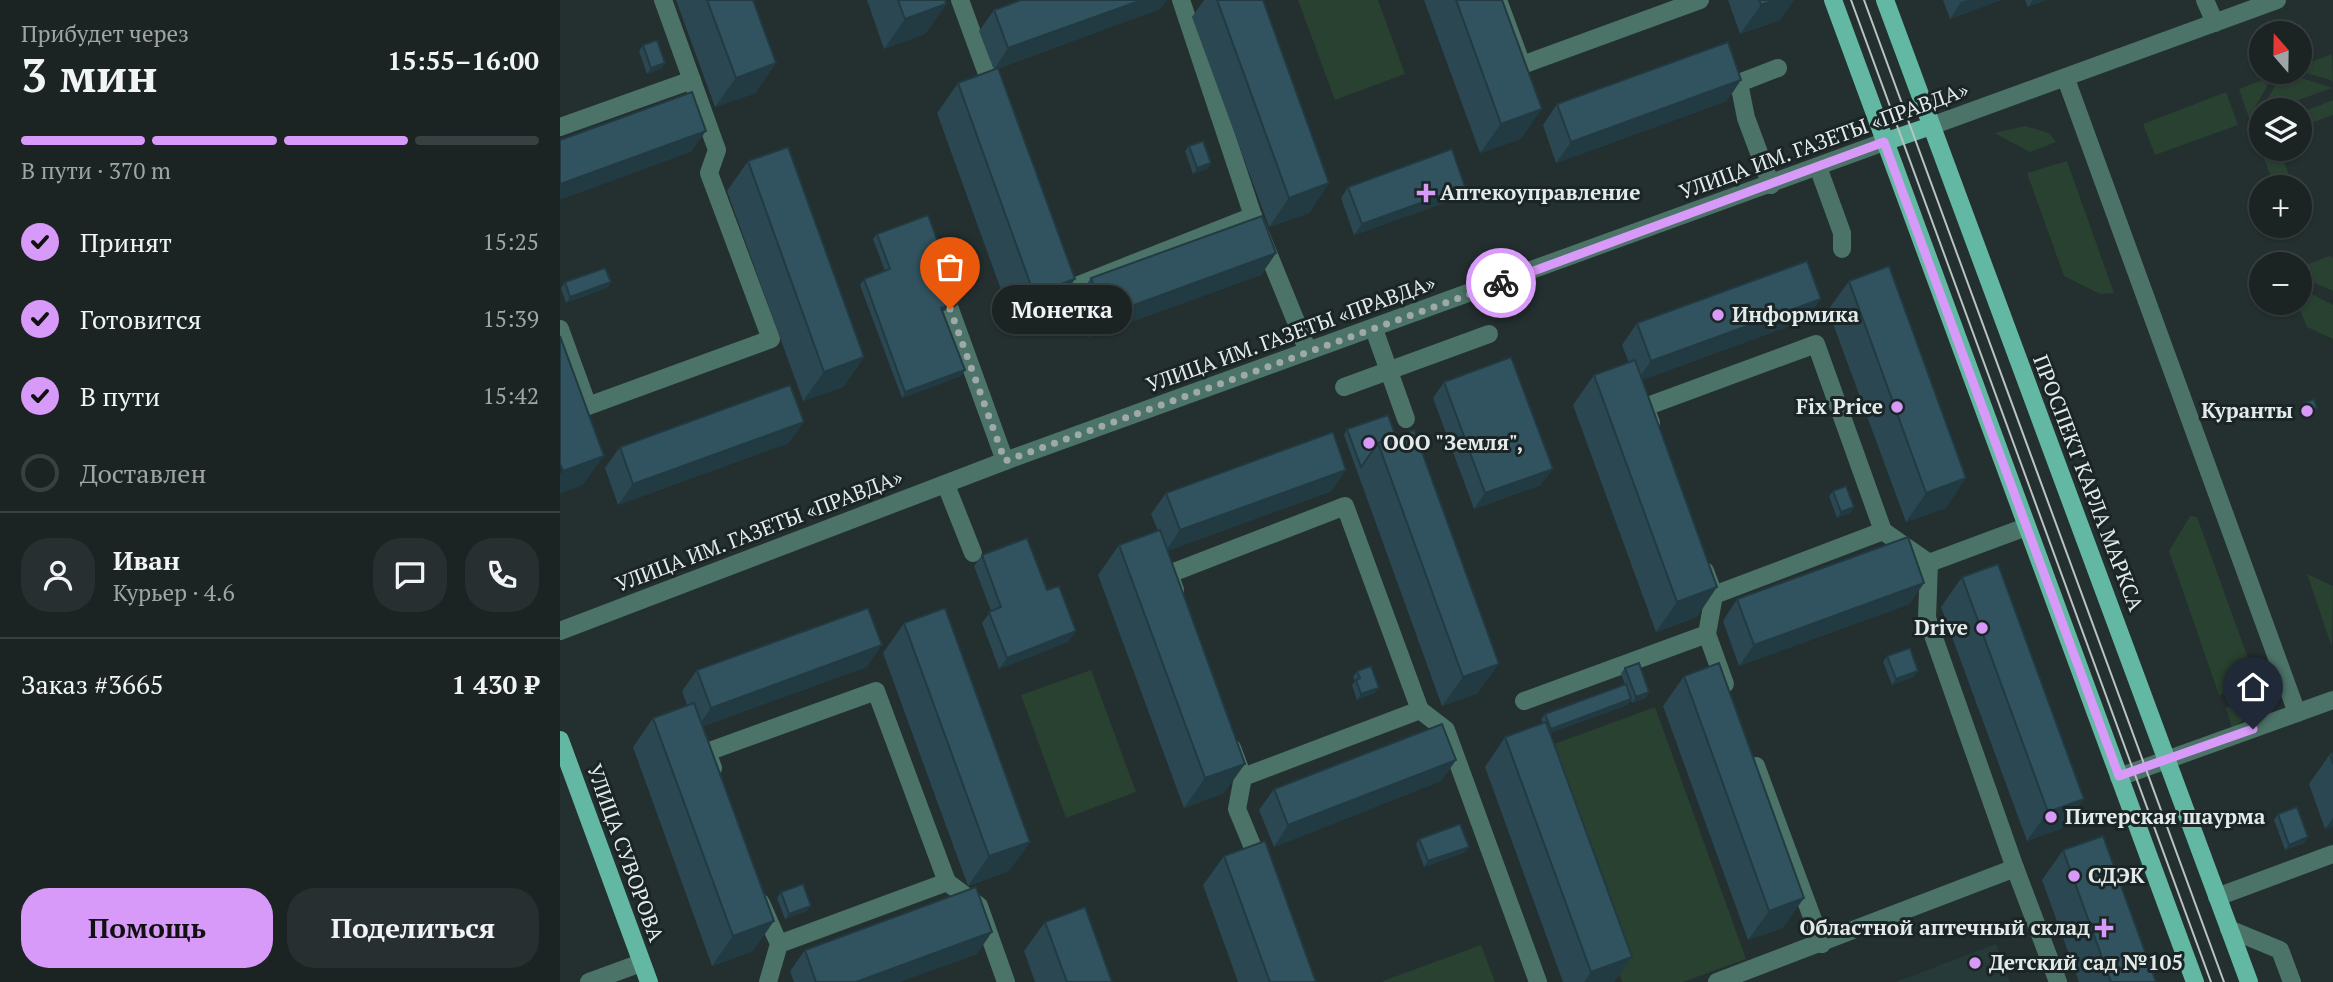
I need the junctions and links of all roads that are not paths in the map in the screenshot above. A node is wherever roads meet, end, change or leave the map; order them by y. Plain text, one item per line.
1 (663, 0) edge
2 (960, 0) edge
3 (1181, 0) edge
4 (1498, 0) edge
5 (1700, 0) edge
6 (1833, 0) edge
7 (1885, 0) edge
8 (2205, 0) edge
9 (2277, 0) edge
10 (2215, 23) junction
11 (1778, 68) dead end
12 (2066, 79) junction
13 (692, 80) junction
14 (1002, 114) edge
15 (1931, 126) junction
16 (560, 127) edge
17 (1884, 142) junction
18 (1818, 167) junction
19 (1771, 185) junction
20 (1252, 216) junction
21 (1842, 249) dead end
22 (1052, 252) edge
23 (950, 309) edge
24 (560, 329) edge
25 (1374, 329) junction
26 (1489, 334) dead end
27 (1308, 351) junction
28 (1388, 370) junction
29 (1344, 387) dead end
30 (1406, 419) dead end
31 (1659, 445) edge
32 (1005, 461) junction
33 (946, 485) junction
34 (2026, 527) junction
35 (1883, 531) junction
36 (973, 553) dead end
37 (1700, 557) edge
38 (1929, 563) junction
39 (1714, 595) junction
40 (1183, 612) edge
41 (560, 631) edge
42 (1707, 634) junction
43 (1731, 699) edge
44 (2333, 700) edge
45 (1524, 701) dead end
46 (1420, 710) junction
47 (2297, 713) junction
48 (1224, 727) edge
49 (560, 740) edge
50 (1750, 751) edge
51 (2167, 760) junction
52 (2119, 776) junction
53 (1243, 777) junction
54 (720, 789) edge
55 (2333, 854) edge
56 (2015, 869) junction
57 (947, 882) junction
58 (756, 887) edge
59 (1269, 887) edge
60 (2217, 897) junction
61 (2229, 929) junction
62 (779, 944) junction
63 (1822, 944) junction
64 (641, 963) junction
65 (589, 982) edge
66 (649, 982) edge
67 (768, 982) edge
68 (1006, 982) edge
69 (1538, 982) edge
70 (1717, 982) edge
71 (2058, 982) edge
72 (2194, 982) edge
73 (2249, 982) edge
74 (2292, 982) edge

1 - 13 street
2 - 14 street
3 - 20 street
4 - 5 street
6 - 17 main road
7 - 15 main road, ПРОСПЕКТ КАРЛА МАРКСА
8 - 10 street
9 - 10 street, УЛИЦА ИМ. ГАЗЕТЫ «ПРАВДА»
10 - 12 street, УЛИЦА ИМ. ГАЗЕТЫ «ПРАВДА»
11 - 19 street
12 - 15 street, УЛИЦА ИМ. ГАЗЕТЫ «ПРАВДА»
12 - 47 street
13 - 16 street
13 - 24 street
15 - 17 main road, УЛИЦА ИМ. ГАЗЕТЫ «ПРАВДА»
15 - 51 main road, ПРОСПЕКТ КАРЛА МАРКСА
17 - 18 street, УЛИЦА ИМ. ГАЗЕТЫ «ПРАВДА»
17 - 34 main road
18 - 19 street, УЛИЦА ИМ. ГАЗЕТЫ «ПРАВДА»
18 - 21 street
19 - 25 street, УЛИЦА ИМ. ГАЗЕТЫ «ПРАВДА»
20 - 22 street
20 - 27 street
23 - 32 street
25 - 27 street, УЛИЦА ИМ. ГАЗЕТЫ «ПРАВДА»
25 - 28 street
26 - 28 street
27 - 32 street, УЛИЦА ИМ. ГАЗЕТЫ «ПРАВДА»
28 - 29 street
28 - 30 street
31 - 35 street
32 - 33 street, УЛИЦА ИМ. ГАЗЕТЫ «ПРАВДА»
33 - 36 street
33 - 41 street, УЛИЦА ИМ. ГАЗЕТЫ «ПРАВДА»
34 - 38 street
34 - 52 main road
35 - 38 street
35 - 39 street
37 - 39 street
38 - 56 street
39 - 42 street
40 - 46 street
42 - 43 street
42 - 45 street
44 - 47 street
46 - 53 street
46 - 69 street
47 - 51 street
48 - 53 street
49 - 64 main road, УЛИЦА СУВОРОВА
50 - 63 street
51 - 52 street
51 - 60 main road, ПРОСПЕКТ КАРЛА МАРКСА
52 - 72 main road
53 - 59 street
54 - 57 street
55 - 60 street
56 - 63 street
56 - 71 street
57 - 62 street
57 - 68 street
58 - 62 street
60 - 61 main road, ПРОСПЕКТ КАРЛА МАРКСА
61 - 73 main road, ПРОСПЕКТ КАРЛА МАРКСА
61 - 74 street
62 - 67 street
63 - 70 street
64 - 65 street
64 - 66 main road, УЛИЦА СУВОРОВА

